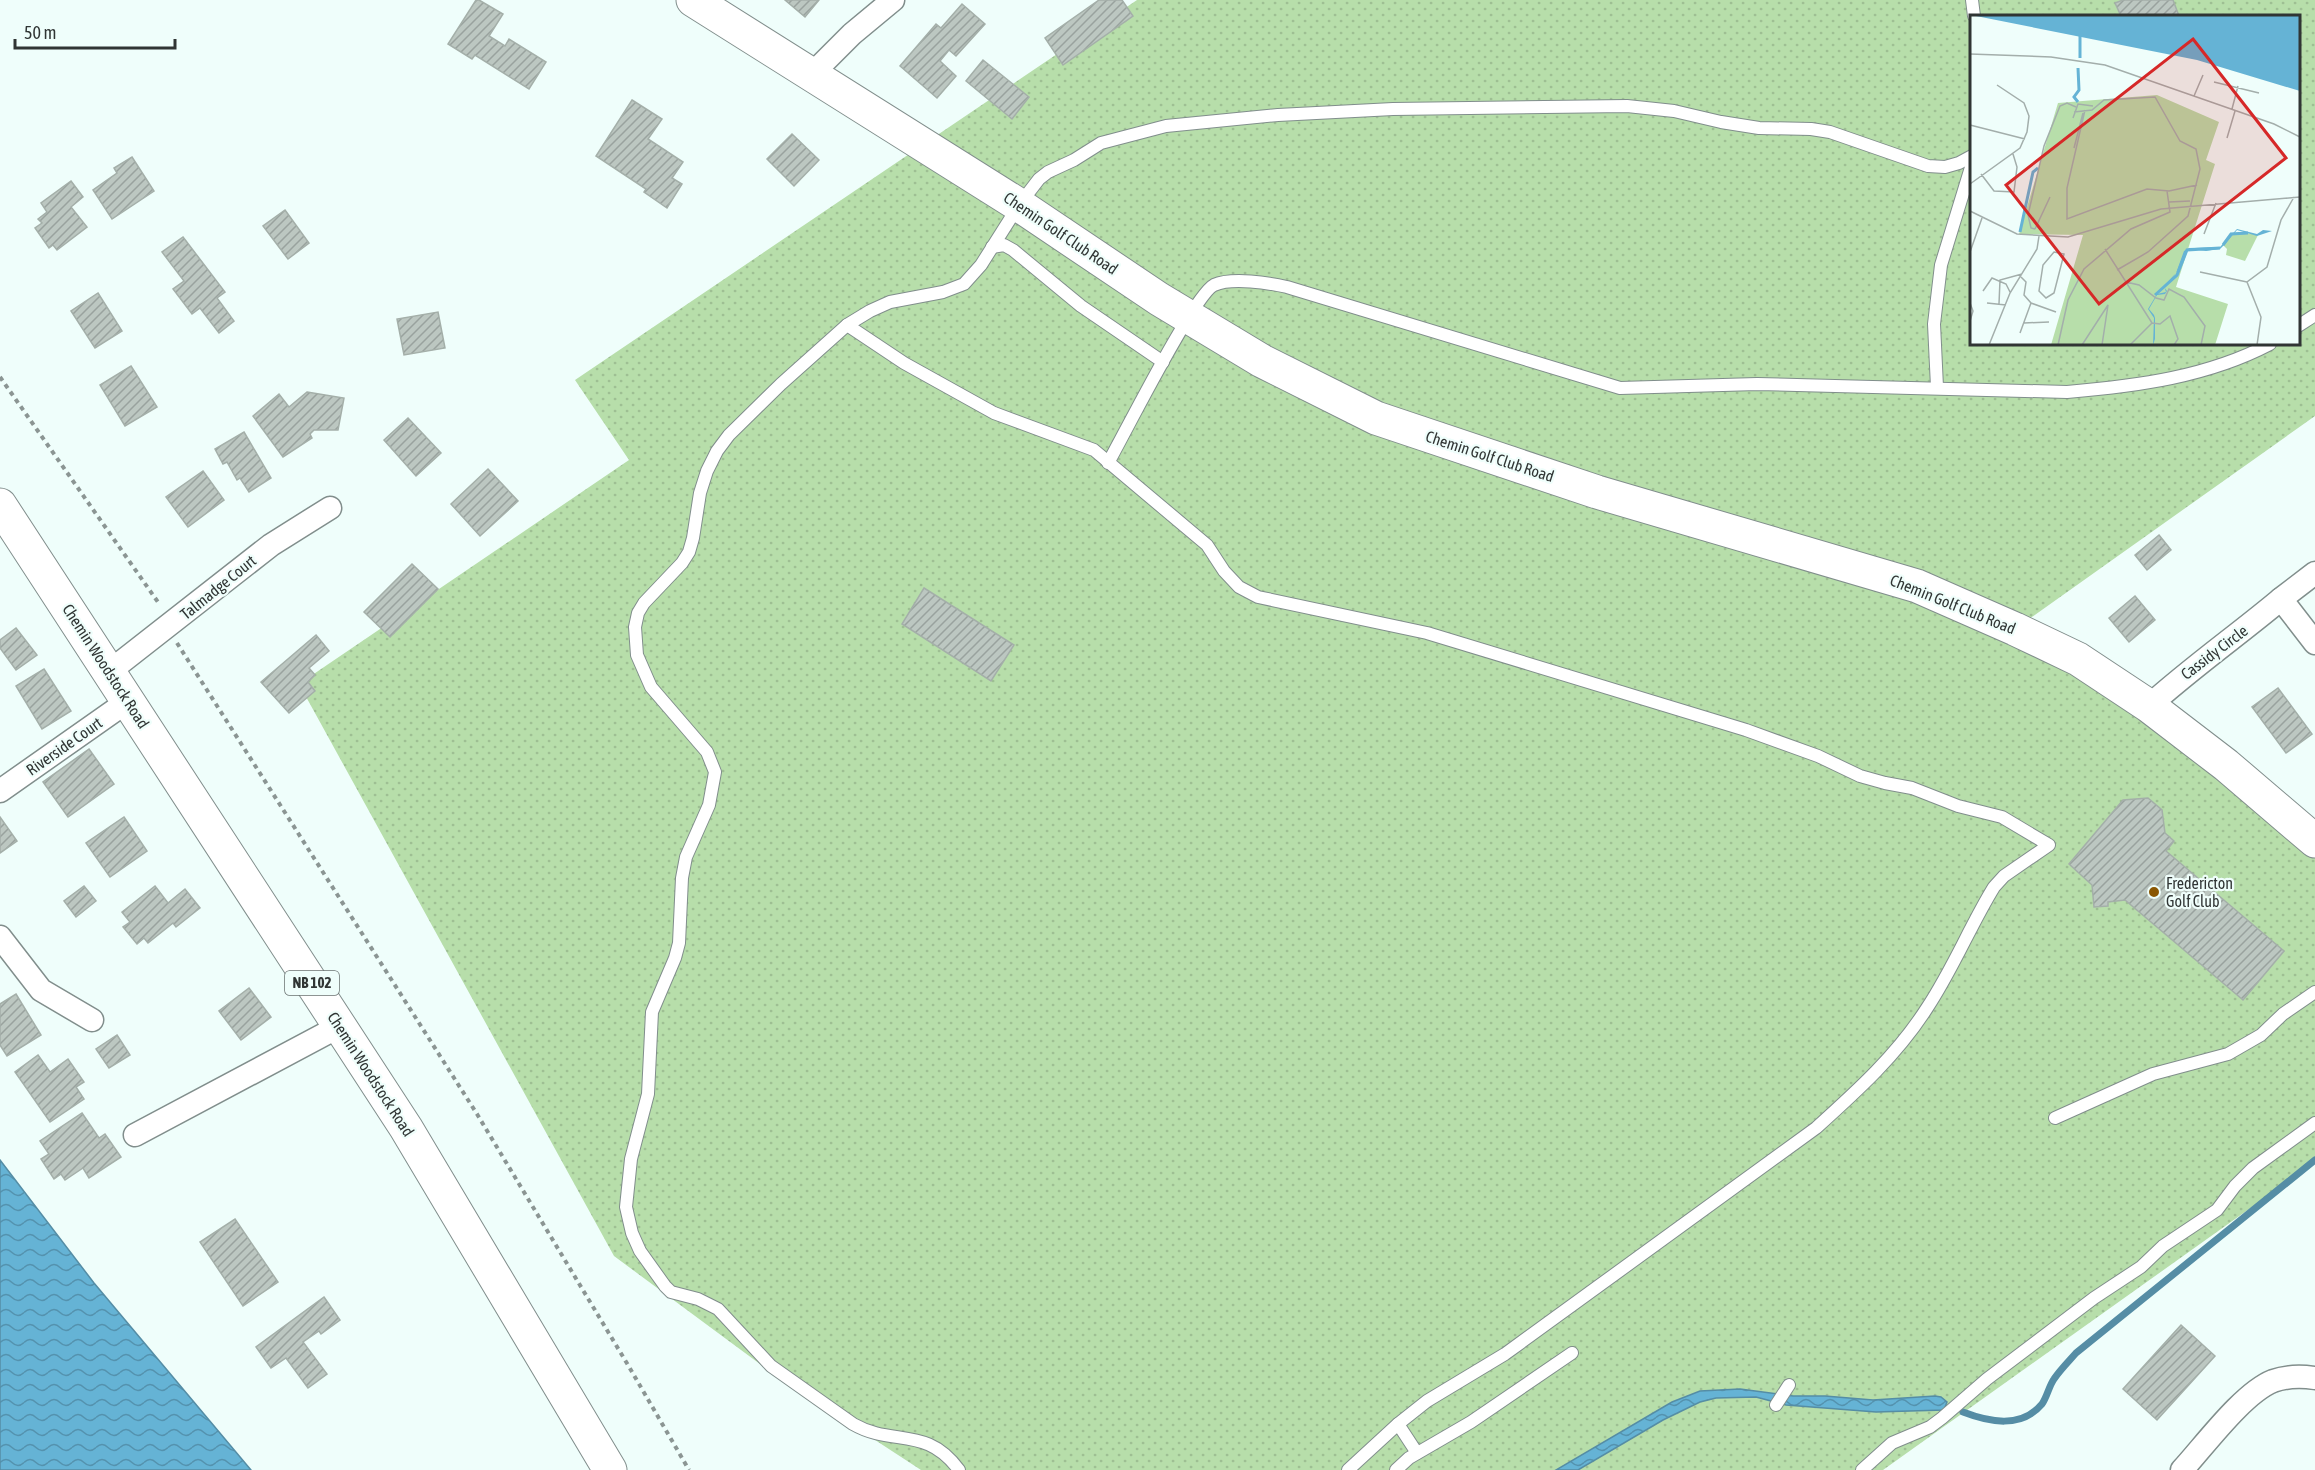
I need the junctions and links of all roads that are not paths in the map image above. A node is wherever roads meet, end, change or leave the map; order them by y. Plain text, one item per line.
1 (693, 0) edge
2 (893, 0) edge
3 (1964, 0) edge
4 (1973, 9) edge
5 (811, 75) junction
6 (1970, 157) edge
7 (1970, 167) edge
8 (1019, 205) junction
9 (992, 247) junction
10 (2315, 315) edge
11 (1190, 317) junction
12 (847, 325) junction
13 (2300, 325) edge
14 (2268, 345) edge
15 (1162, 362) junction
16 (1937, 387) junction
17 (1108, 463) junction
18 (0, 505) edge
19 (330, 508) dead end
20 (2315, 573) edge
21 (2281, 598) junction
22 (2315, 643) edge
23 (110, 671) junction
24 (128, 701) junction
25 (2148, 706) junction
26 (0, 791) edge
27 (2315, 841) edge
28 (0, 937) edge
29 (2315, 992) edge
30 (92, 1020) dead end
31 (340, 1026) junction
32 (2055, 1118) dead end
33 (2315, 1124) edge
34 (135, 1135) dead end
35 (1572, 1353) dead end
36 (2315, 1378) edge
37 (1789, 1385) dead end
38 (1776, 1405) dead end
39 (1398, 1424) junction
40 (1417, 1453) junction
41 (610, 1470) edge
42 (959, 1470) edge
43 (1348, 1470) edge
44 (1396, 1470) edge
45 (1862, 1470) edge
46 (2182, 1470) edge

1 - 5 street, Chemin Golf Club Road
2 - 5 street
3 - 4 lane
5 - 8 street, Chemin Golf Club Road
6 - 8 lane
7 - 16 lane
8 - 9 lane
8 - 11 street, Chemin Golf Club Road
9 - 12 lane
9 - 15 lane
10 - 13 lane
11 - 15 lane
11 - 16 lane
11 - 25 street, Chemin Golf Club Road
12 - 17 lane
12 - 42 lane
14 - 16 lane
15 - 17 lane
17 - 39 lane
18 - 23 street, Chemin Woodstock Road / NB 102
19 - 23 street, Talmadge Court
20 - 21 street, Cassidy Circle
21 - 22 street
21 - 25 street, Cassidy Circle
23 - 24 street, Chemin Woodstock Road / NB 102
24 - 26 street, Riverside Court
24 - 31 street, Chemin Woodstock Road / NB 102
25 - 27 street, Chemin Golf Club Road
28 - 30 street
29 - 32 lane
31 - 34 street
31 - 41 street, Chemin Woodstock Road / NB 102
33 - 45 lane
35 - 40 lane
36 - 46 street
37 - 38 lane
39 - 40 lane
39 - 43 lane
40 - 44 lane

